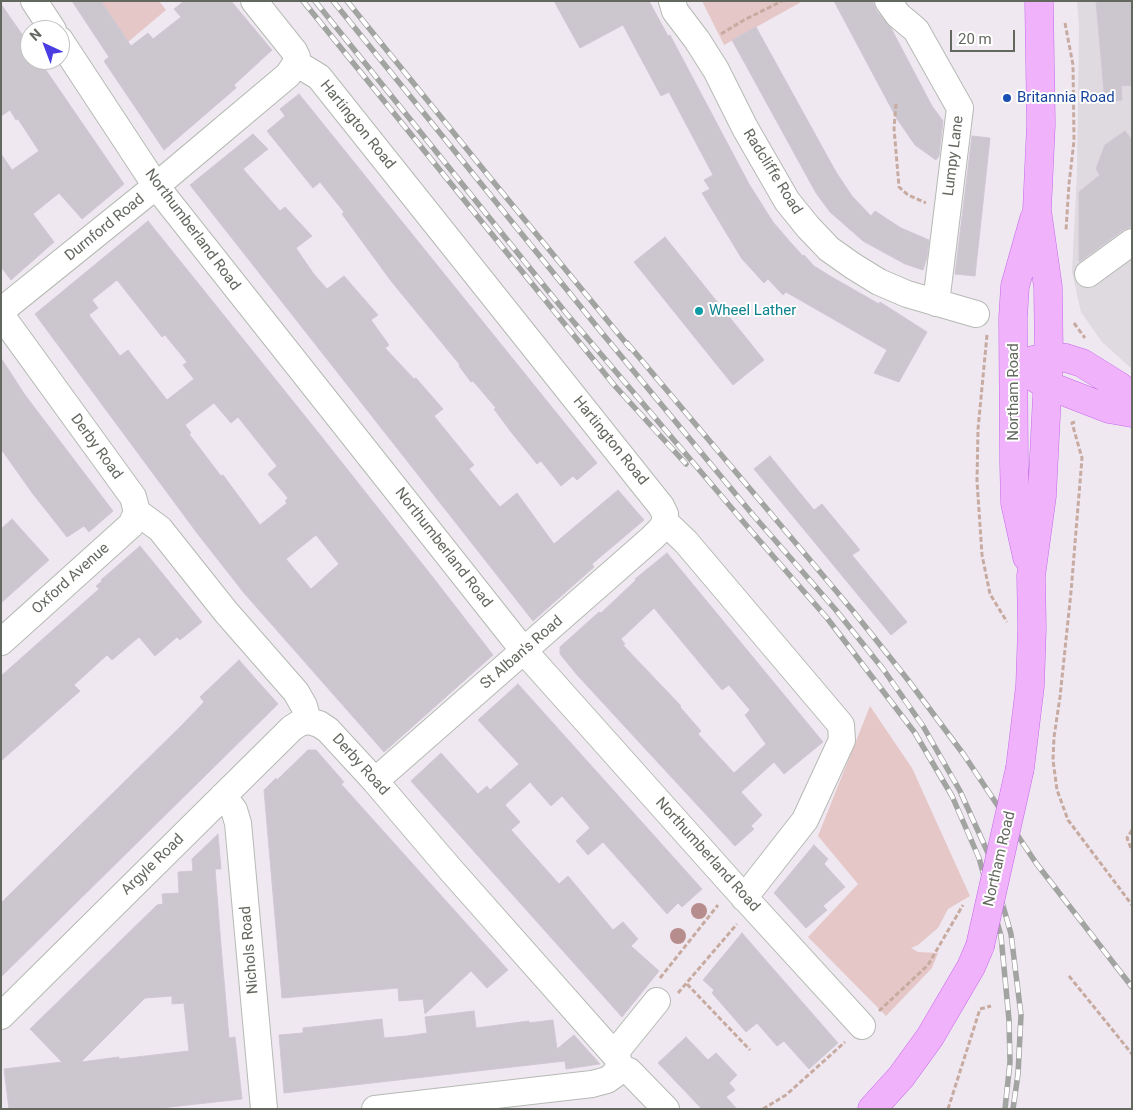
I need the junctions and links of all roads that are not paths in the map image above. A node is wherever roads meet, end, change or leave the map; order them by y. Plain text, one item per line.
1 (34, 1) edge
2 (254, 1) edge
3 (672, 1) edge
4 (888, 1) edge
5 (1039, 1) edge
6 (46, 20) edge
7 (70, 55) edge
8 (296, 64) junction
9 (156, 186) junction
10 (1036, 210) junction
11 (1132, 242) edge
12 (1088, 274) dead end
13 (936, 303) junction
14 (1, 311) edge
15 (976, 314) dead end
16 (1, 315) edge
17 (9, 345) edge
18 (1049, 356) junction
19 (1014, 365) junction
20 (1047, 385) junction
21 (1132, 398) edge
22 (1132, 414) edge
23 (137, 512) junction
24 (665, 522) junction
25 (1031, 576) junction
26 (1, 642) edge
27 (524, 651) junction
28 (308, 721) junction
29 (375, 781) junction
30 (223, 796) junction
31 (743, 897) junction
32 (657, 1001) road end
33 (1, 1016) edge
34 (862, 1026) dead end
35 (616, 1060) junction
36 (264, 1109) edge
37 (375, 1109) edge
38 (666, 1109) edge
39 (872, 1109) edge

1 - 6 street
2 - 8 street
3 - 13 street, Radcliffe Road
4 - 13 street, Lumpy Lane
5 - 10 main road, Northam Road
7 - 9 street, Northumberland Road
8 - 9 street, Durnford Road
8 - 24 street, Hartington Road
9 - 14 street, Durnford Road
9 - 27 street, Northumberland Road
10 - 18 main road, Northam Road
10 - 19 main road, Northam Road
11 - 12 street
13 - 15 street, Radcliffe Road
16 - 17 street, Derby Road
17 - 23 street, Derby Road
18 - 19 main road
18 - 20 main road, Northam Road
18 - 21 main road
19 - 20 main road
19 - 25 main road, Northam Road
20 - 22 main road
20 - 25 main road, Northam Road
23 - 26 street, Oxford Avenue
23 - 28 street, Derby Road
24 - 27 street, St Alban's Road
24 - 31 street, Hartington Road
25 - 39 main road, Northam Road, bridge
27 - 29 street, St Alban's Road
27 - 31 street, Northumberland Road
28 - 29 street, Derby Road
28 - 30 street, Argyle Road
29 - 35 street, Derby Road
30 - 33 street, Argyle Road
30 - 36 street, Nichols Road
31 - 34 street, Northumberland Road
32 - 35 street
35 - 37 street
35 - 38 street, Derby Road

